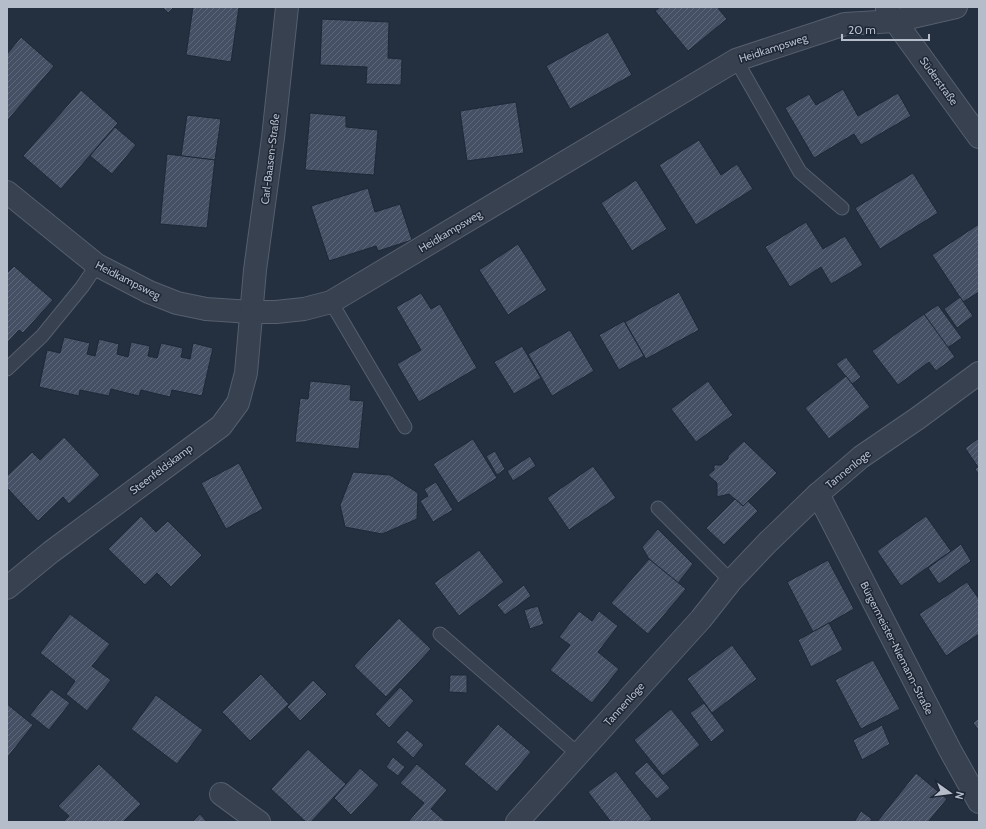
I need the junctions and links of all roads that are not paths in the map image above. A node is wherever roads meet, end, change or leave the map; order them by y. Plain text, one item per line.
1 (287, 7) edge
2 (956, 7) edge
3 (889, 14) edge
4 (736, 60) junction
5 (979, 137) edge
6 (7, 192) edge
7 (842, 208) dead end
8 (97, 265) junction
9 (331, 302) junction
10 (251, 312) junction
11 (7, 369) edge
12 (979, 373) edge
13 (405, 427) dead end
14 (818, 494) junction
15 (658, 508) dead end
16 (732, 581) junction
17 (7, 588) edge
18 (440, 634) dead end
19 (578, 754) junction
20 (221, 794) dead end
21 (979, 802) edge
22 (259, 822) edge
23 (517, 822) edge

1 - 10 street, Carl-Baasen-Straße
2 - 3 street, Heidkampsweg
3 - 4 street, Heidkampsweg
3 - 5 street, Süderstraße
4 - 7 lane
4 - 9 street, Heidkampsweg
6 - 8 street, Heidkampsweg
8 - 10 street, Heidkampsweg
8 - 11 lane
9 - 10 street, Heidkampsweg
9 - 13 lane
10 - 17 street, Steenfeldskamp
12 - 14 street, Tannenloge
14 - 16 street, Tannenloge
14 - 21 street, Bürgermeister-Niemann-Straße
15 - 16 lane
16 - 19 street, Tannenloge
18 - 19 lane
19 - 23 street, Tannenloge
20 - 22 street

